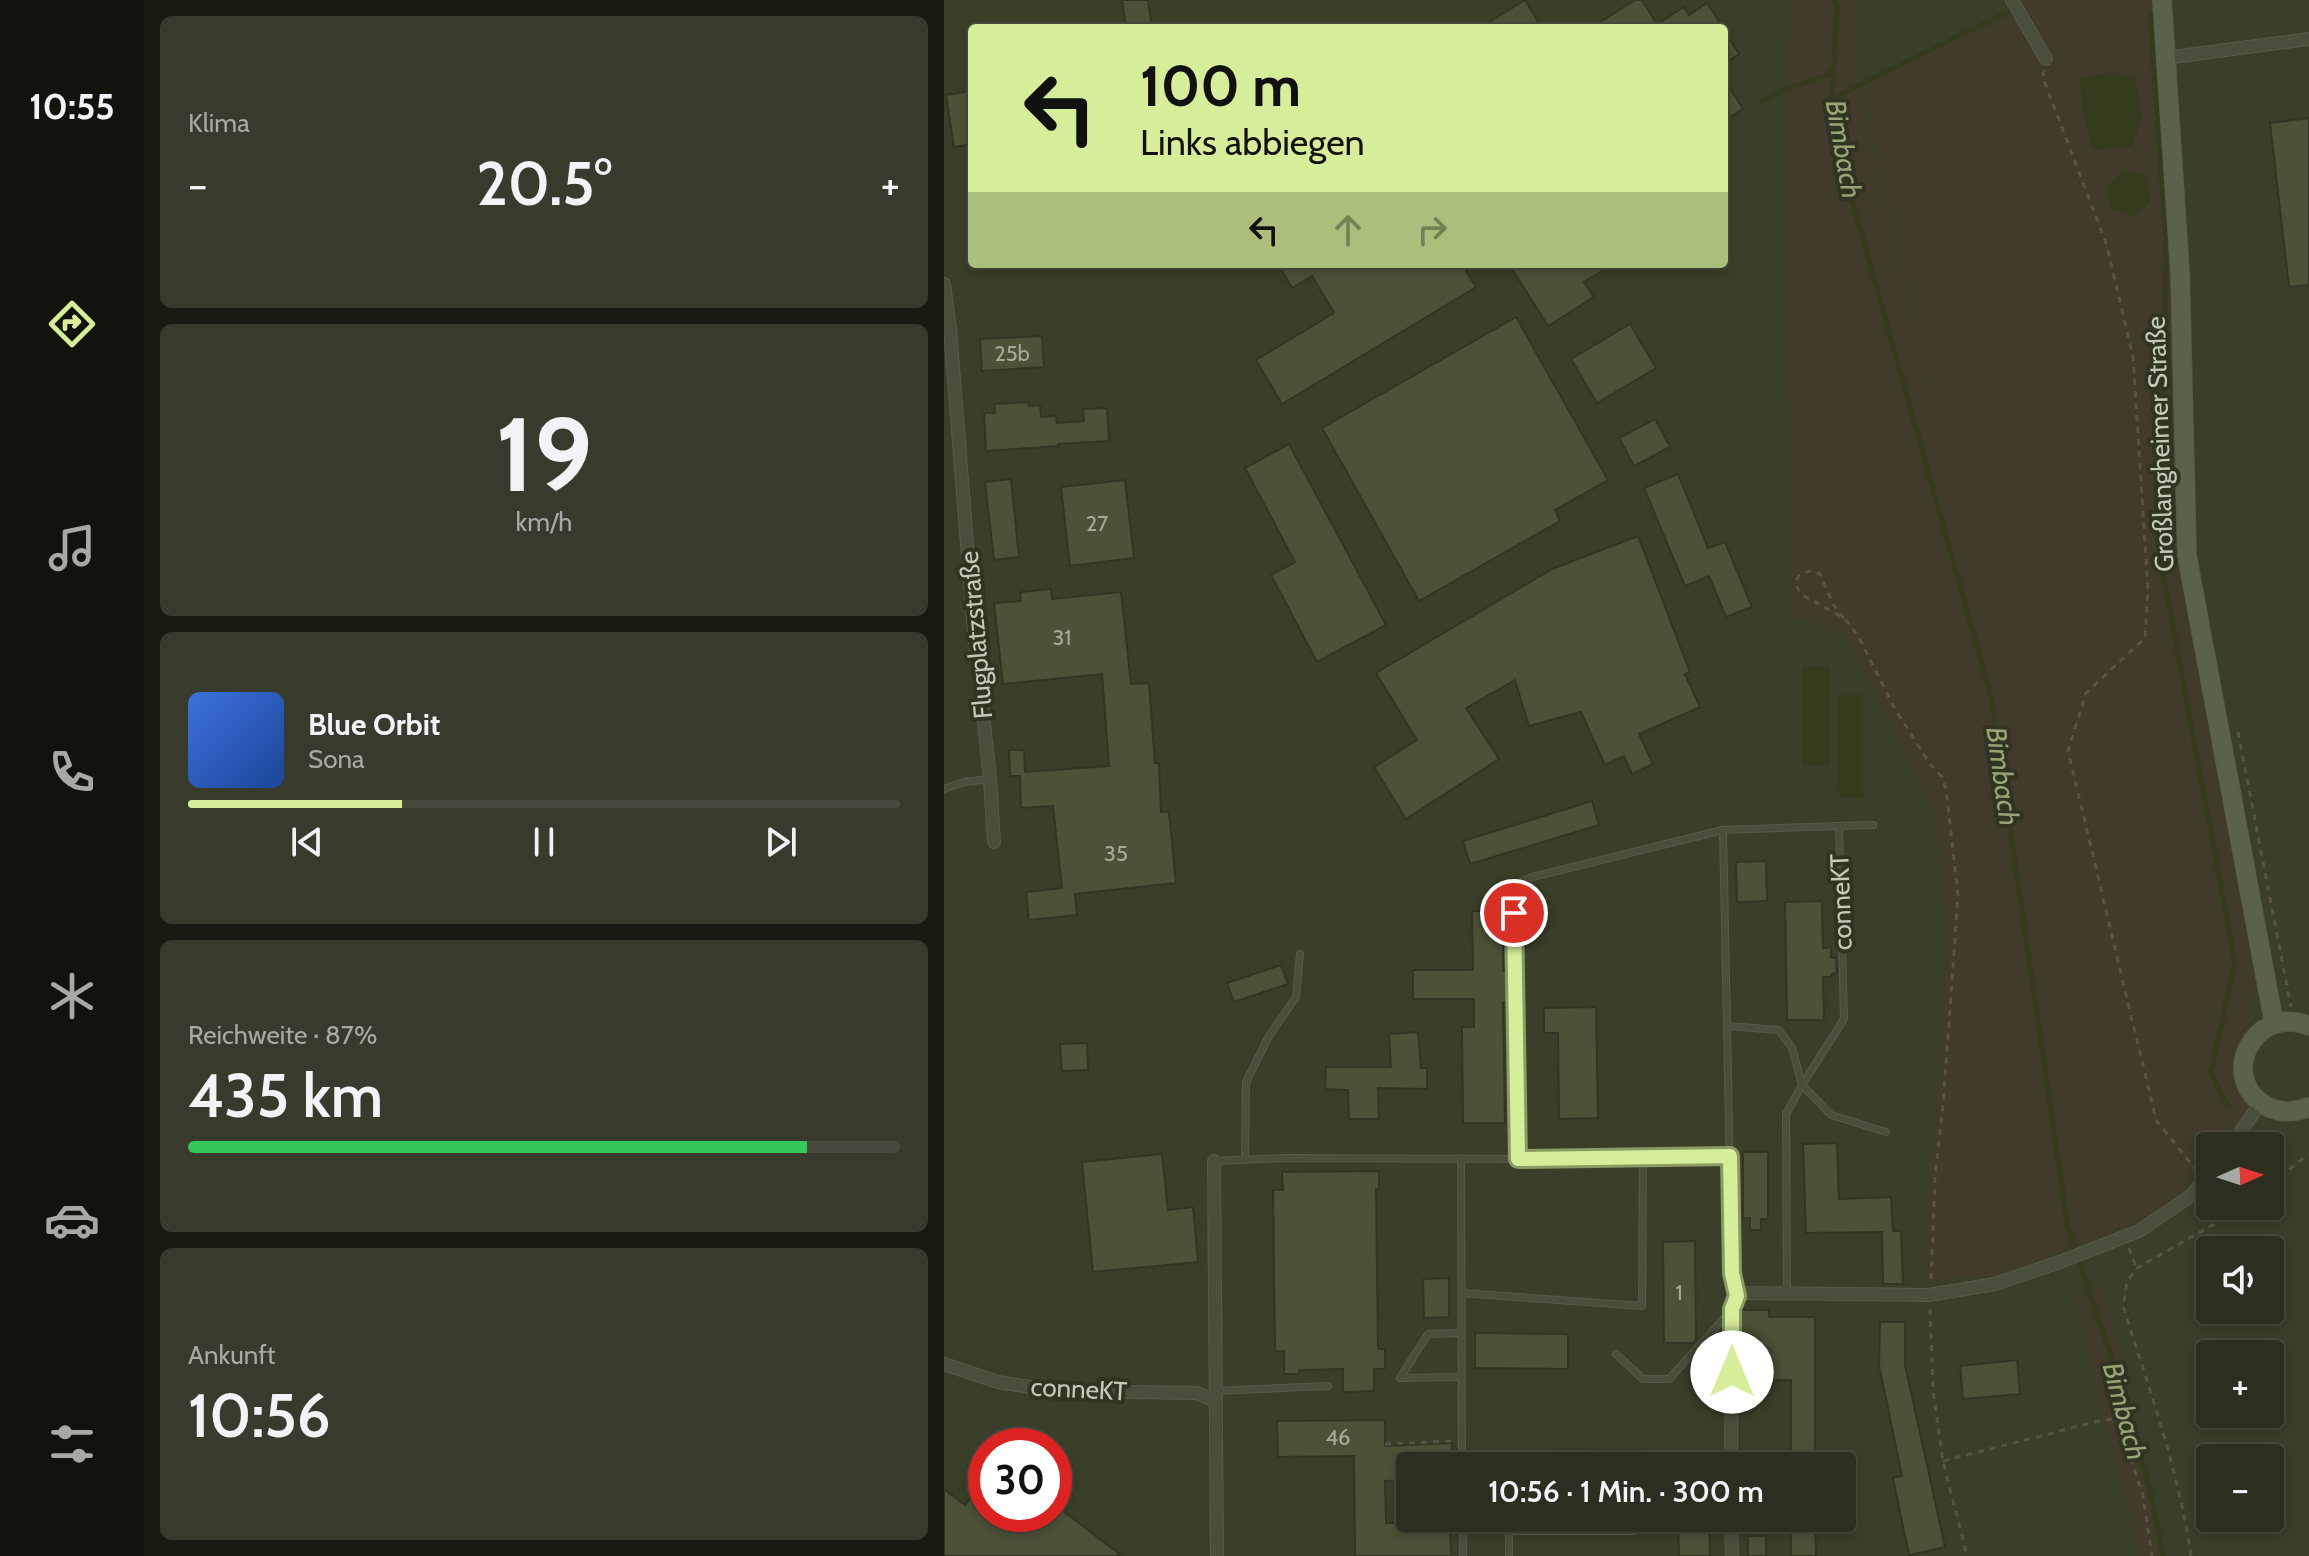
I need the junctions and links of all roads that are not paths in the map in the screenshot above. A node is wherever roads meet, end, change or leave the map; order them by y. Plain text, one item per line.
1 (2012, 0) edge
2 (2162, 0) edge
3 (2309, 39) edge
4 (2165, 58) junction
5 (2046, 59) road end
6 (944, 284) edge
7 (990, 779) junction
8 (944, 789) edge
9 (1873, 825) dead end
10 (1839, 826) junction
11 (1723, 830) junction
12 (994, 842) dead end
13 (1300, 954) dead end
14 (2274, 1023) junction
15 (1727, 1026) junction
16 (2309, 1026) edge
17 (1802, 1085) junction
18 (2261, 1103) junction
19 (2309, 1107) edge
20 (1886, 1132) dead end
21 (2240, 1132) edge
22 (1730, 1156) junction
23 (1245, 1158) junction
24 (1461, 1158) junction
25 (1643, 1158) junction
26 (1518, 1159) junction
27 (1214, 1161) joint
28 (2196, 1190) edge
29 (1462, 1293) junction
30 (1787, 1293) junction
31 (1737, 1296) junction
32 (1732, 1309) junction
33 (1462, 1333) junction
34 (1616, 1354) dead end
35 (944, 1364) edge
36 (1462, 1377) junction
37 (1328, 1386) dead end
38 (1215, 1396) junction
39 (1461, 1452) edge
40 (1731, 1452) edge
41 (1463, 1532) edge
42 (1509, 1532) edge
43 (1731, 1532) edge
44 (1217, 1556) edge
45 (1463, 1556) edge
46 (1509, 1556) edge
47 (1732, 1556) edge

1 - 5 street
2 - 4 main road, Großlangheimer Straße
3 - 4 street
4 - 14 main road, Großlangheimer Straße
6 - 7 street, Flugplatzstraße
7 - 8 lane
7 - 12 street, Flugplatzstraße
9 - 10 lane
10 - 11 lane, conneKT
10 - 17 lane, conneKT
11 - 15 lane
11 - 26 lane, conneKT
13 - 23 lane
14 - 16 main road
14 - 18 main road
15 - 17 lane
15 - 22 lane
17 - 20 lane
17 - 30 lane, conneKT
18 - 19 main road
18 - 21 street
22 - 25 lane
22 - 31 lane
23 - 24 lane
23 - 27 lane
24 - 26 lane
24 - 29 lane
25 - 26 lane
25 - 29 lane
27 - 38 street
28 - 30 street
29 - 33 lane
30 - 31 street
31 - 32 street
32 - 34 lane
32 - 40 street
33 - 36 lane
33 - 36 lane
35 - 38 street, conneKT
36 - 39 lane
37 - 38 lane
38 - 44 street
41 - 45 lane
42 - 46 lane
43 - 47 street

